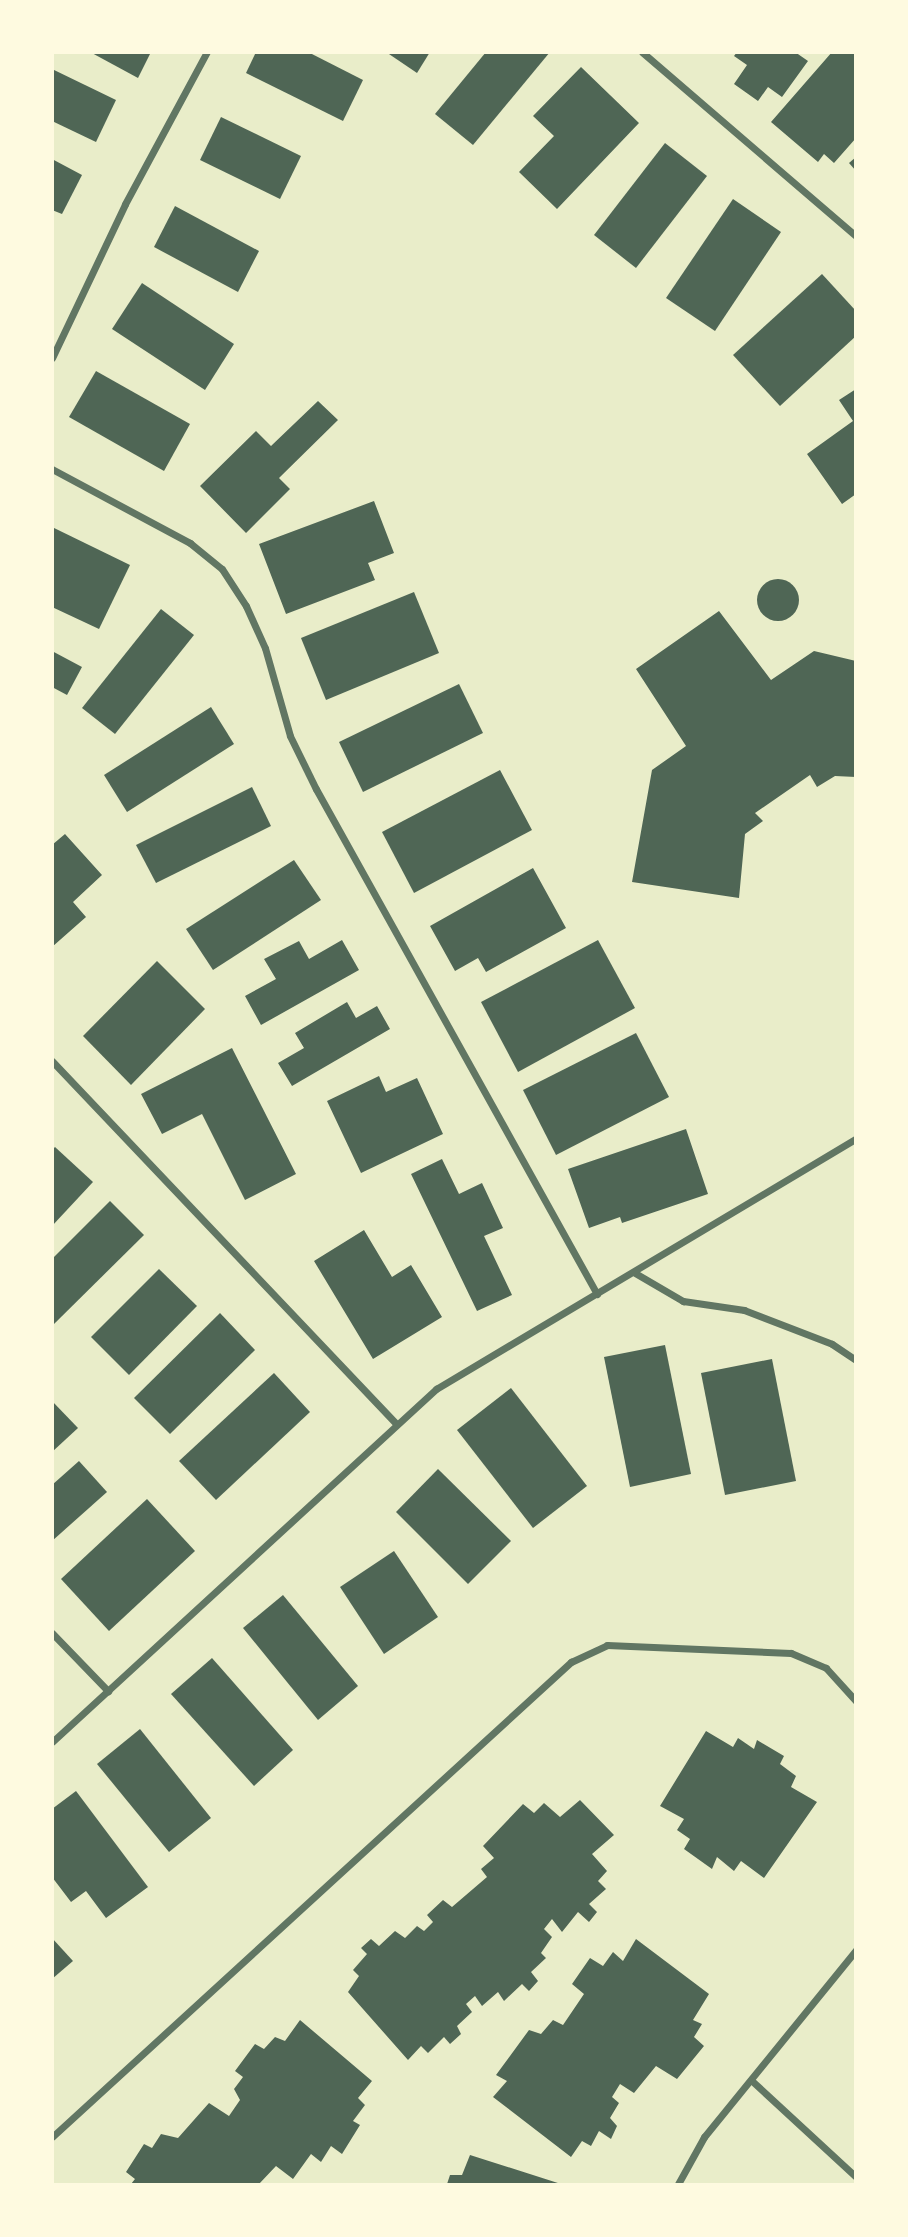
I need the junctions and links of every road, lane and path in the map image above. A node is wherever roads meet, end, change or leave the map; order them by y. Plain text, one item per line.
1 (206, 52) edge
2 (642, 52) edge
3 (856, 236) edge
4 (52, 358) edge
5 (52, 469) edge
6 (52, 1061) edge
7 (856, 1139) edge
8 (635, 1273) junction
9 (597, 1294) junction
10 (856, 1360) edge
11 (396, 1422) junction
12 (52, 1633) edge
13 (108, 1691) junction
14 (856, 1701) edge
15 (52, 1742) edge
16 (856, 1950) edge
17 (751, 2080) junction
18 (52, 2137) edge
19 (856, 2177) edge
20 (678, 2185) edge

1 - 4 street
2 - 3 street
5 - 9 street
6 - 11 street
7 - 8 street
8 - 9 street
8 - 10 street
9 - 11 street
11 - 13 street
12 - 13 street
13 - 15 street
14 - 18 street
16 - 17 street
17 - 19 street
17 - 20 street

